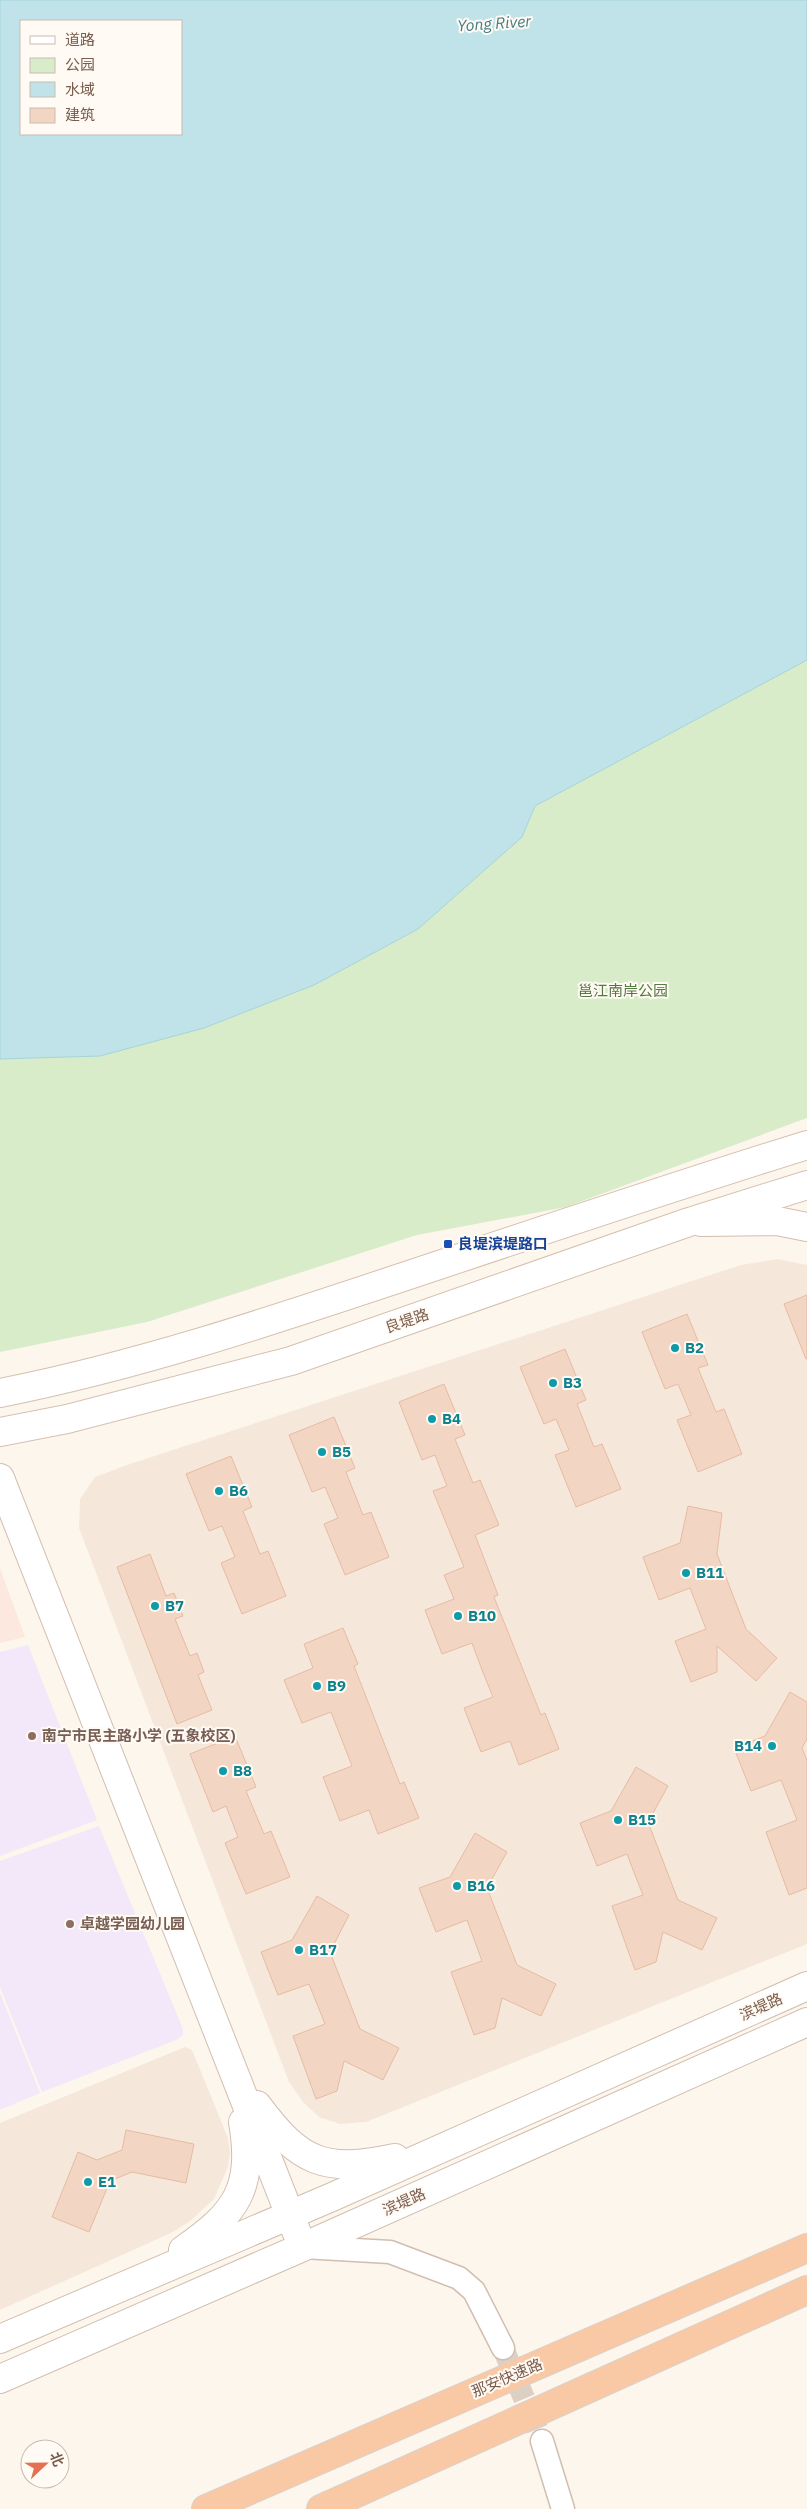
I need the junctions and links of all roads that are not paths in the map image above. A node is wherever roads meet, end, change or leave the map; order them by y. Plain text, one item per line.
1 (807, 1145) edge
2 (678, 1185) junction
3 (807, 1185) edge
4 (689, 1222) junction
5 (807, 1227) edge
6 (0, 1394) edge
7 (0, 1432) edge
8 (0, 1478) edge
9 (807, 1986) edge
10 (807, 2022) edge
11 (236, 2078) junction
12 (445, 2147) junction
13 (458, 2177) junction
14 (290, 2215) junction
15 (303, 2247) junction
16 (807, 2248) edge
17 (140, 2278) junction
18 (807, 2290) edge
19 (154, 2312) junction
20 (0, 2339) edge
21 (503, 2348) tunnel mouth
22 (0, 2378) edge
23 (542, 2441) tunnel mouth
24 (206, 2509) edge
25 (320, 2509) edge
26 (564, 2509) edge

1 - 2 street
2 - 4 street
2 - 6 street
3 - 4 street, 良堤路
4 - 5 street
4 - 7 street, 良堤路
8 - 11 street
9 - 12 street, 滨堤路
10 - 13 street, 滨堤路
11 - 12 street
11 - 14 street
11 - 17 street
12 - 13 street
12 - 14 street, 滨堤路
13 - 15 street, 滨堤路
14 - 15 street
14 - 17 street, 滨堤路
15 - 19 street, 滨堤路
15 - 21 street
16 - 24 highway, 那安快速路
17 - 19 street
17 - 20 street, 滨堤路
18 - 25 highway
19 - 22 street, 滨堤路
23 - 26 street

